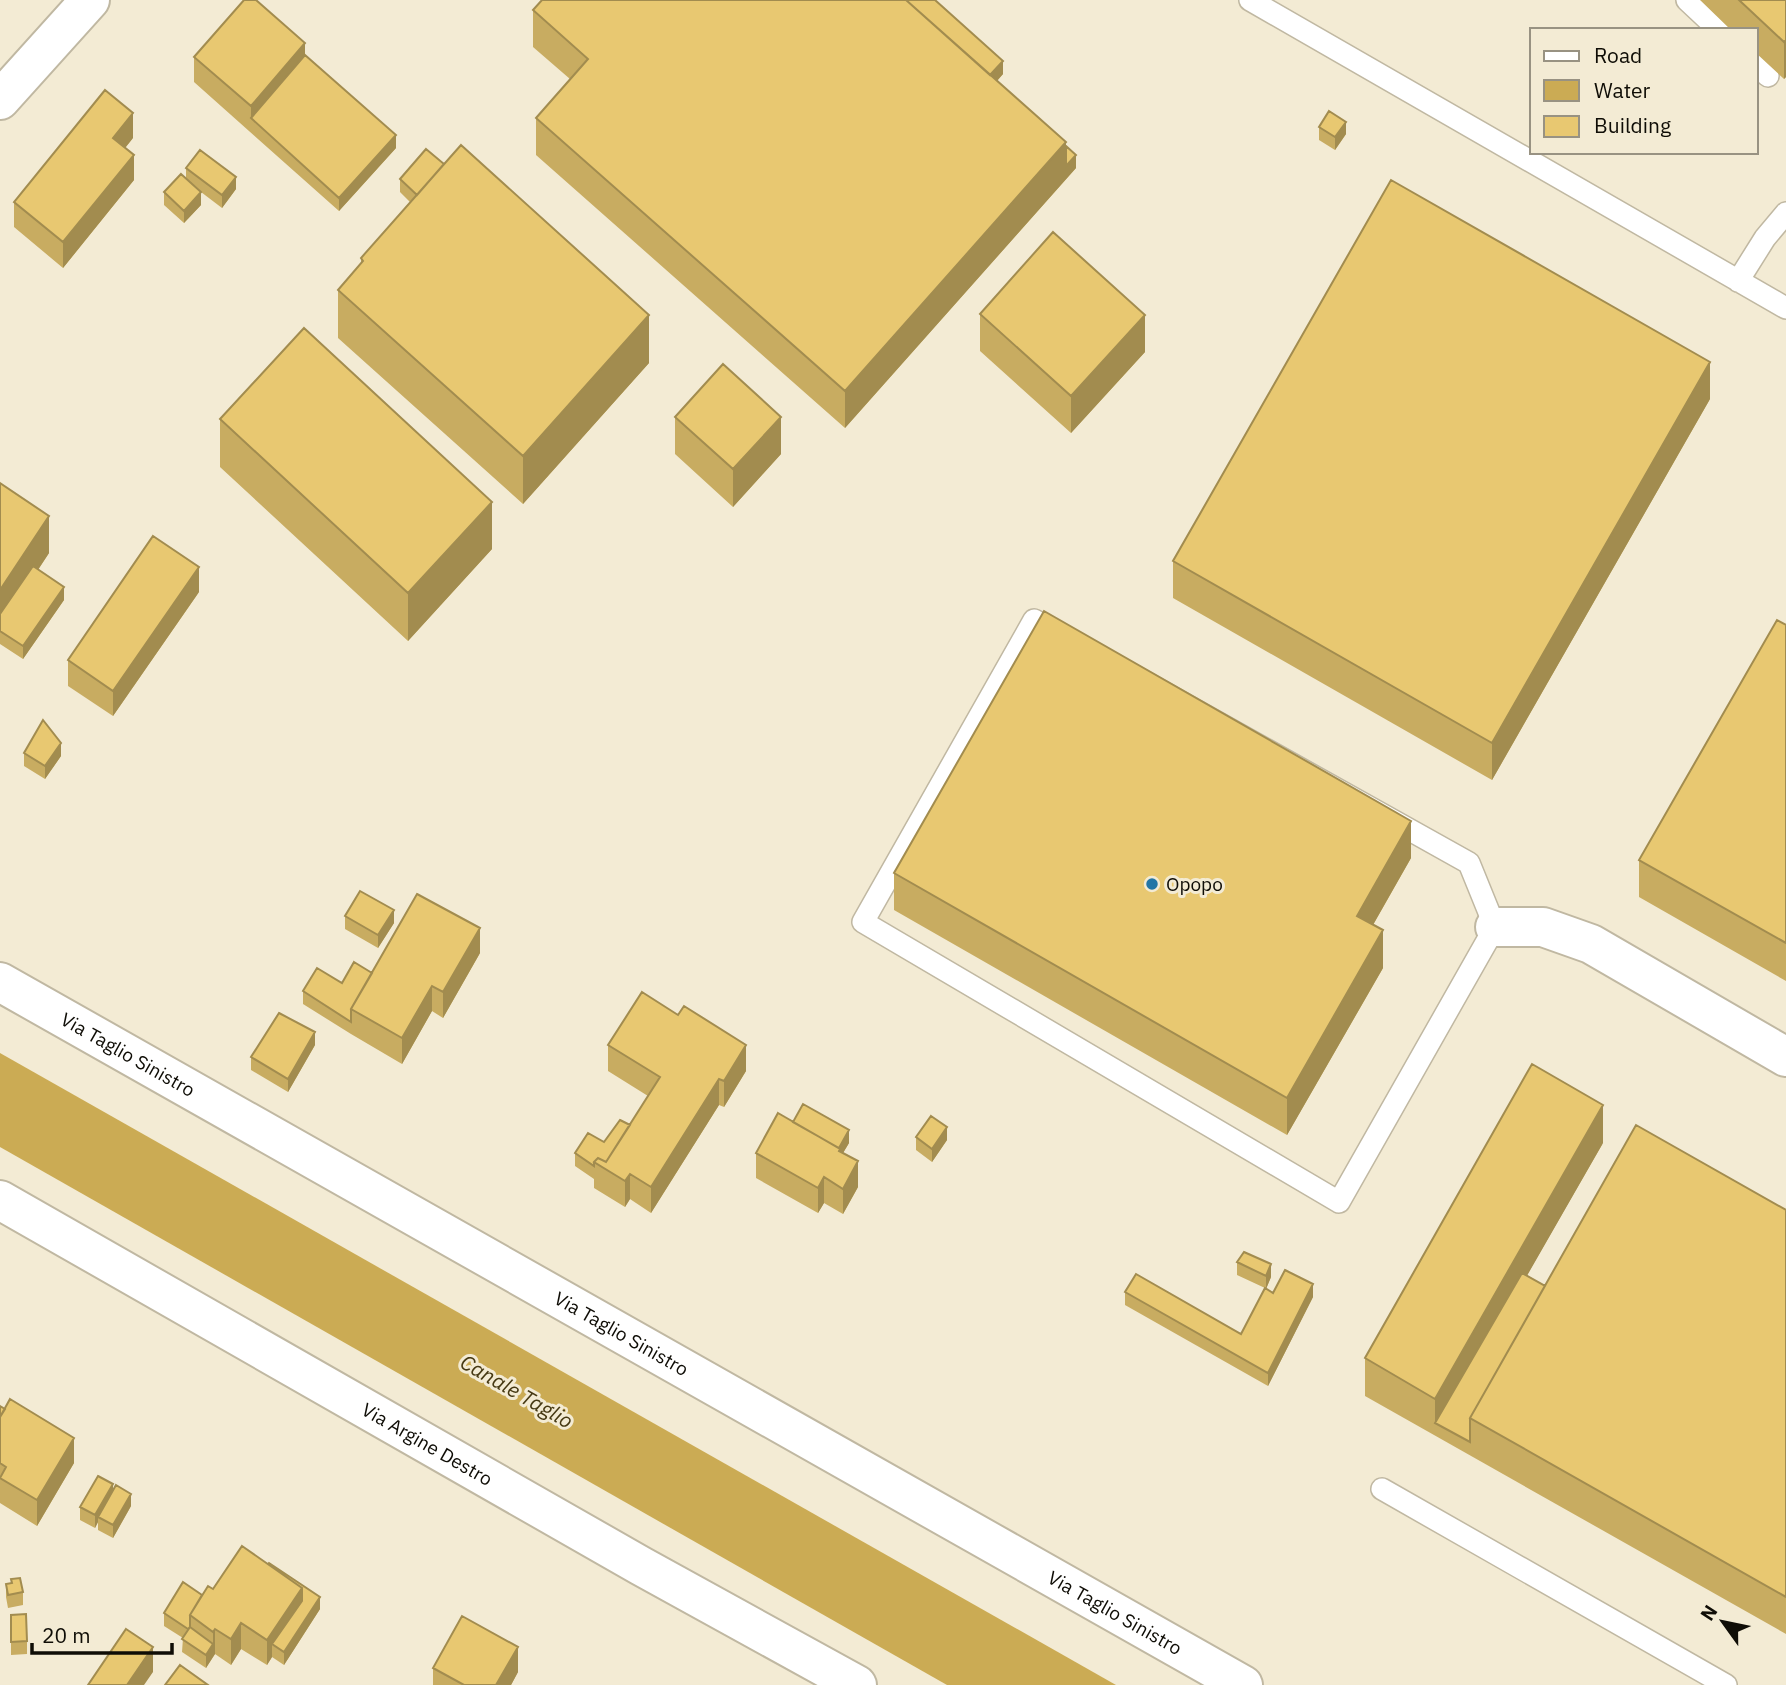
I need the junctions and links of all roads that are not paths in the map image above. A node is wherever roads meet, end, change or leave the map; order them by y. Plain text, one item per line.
1 (90, 0) edge
2 (1250, 0) edge
3 (1687, 0) edge
4 (1717, 28) edge
5 (0, 100) edge
6 (1786, 213) edge
7 (1738, 281) junction
8 (1786, 309) edge
9 (1494, 927) junction
10 (0, 982) edge
11 (1786, 1057) edge
12 (0, 1200) edge
13 (1382, 1489) dead end
14 (857, 1685) edge
15 (1243, 1685) edge
16 (1726, 1685) edge

1 - 5 street
2 - 7 lane
3 - 4 lane
6 - 7 lane
7 - 8 lane
9 - 9 lane
9 - 11 street
10 - 15 street, Via Taglio Sinistro
12 - 14 street, Via Argine Destro
13 - 16 lane

